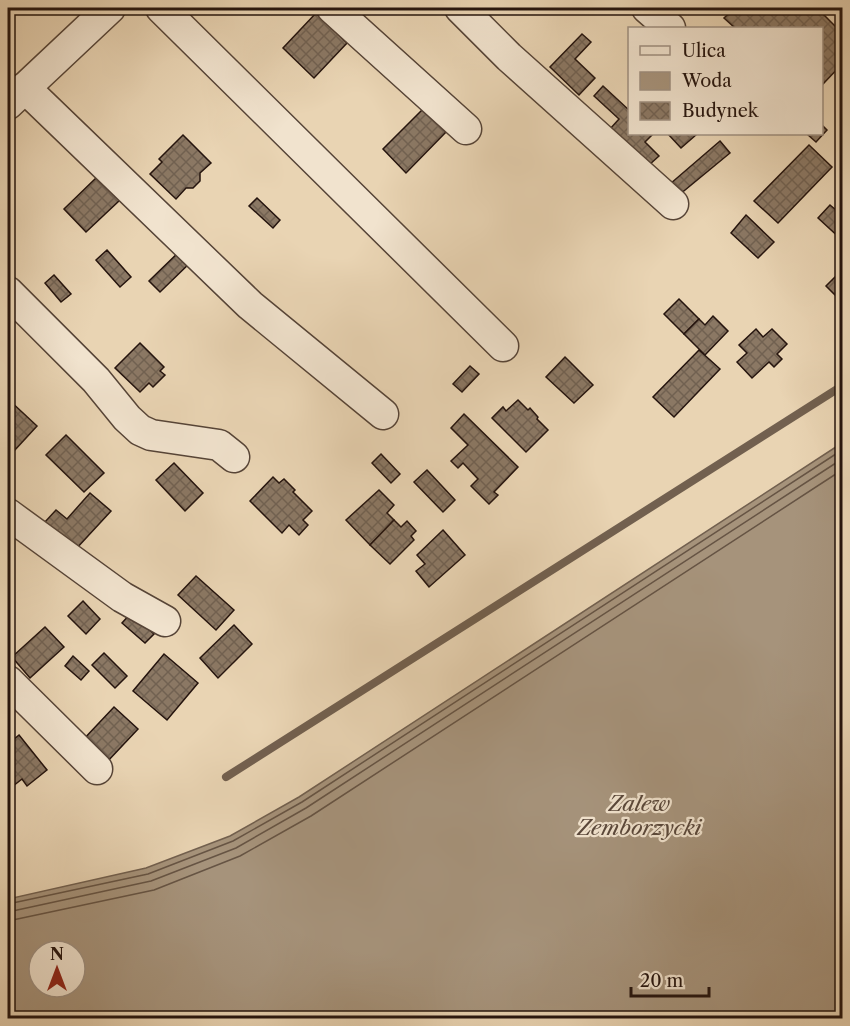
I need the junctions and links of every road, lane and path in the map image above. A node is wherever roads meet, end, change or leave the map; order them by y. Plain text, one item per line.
1 (110, 8) edge
2 (160, 8) edge
3 (332, 8) edge
4 (459, 8) edge
5 (647, 8) edge
6 (669, 27) edge
7 (16, 96) edge
8 (466, 129) dead end
9 (673, 204) dead end
10 (8, 292) edge
11 (503, 346) dead end
12 (383, 414) dead end
13 (234, 458) dead end
14 (8, 514) edge
15 (165, 621) dead end
16 (8, 681) edge
17 (97, 769) dead end

1 - 7 street
2 - 11 street
3 - 8 street
4 - 9 street
5 - 6 street
7 - 12 street
10 - 13 street
14 - 15 street
16 - 17 street

